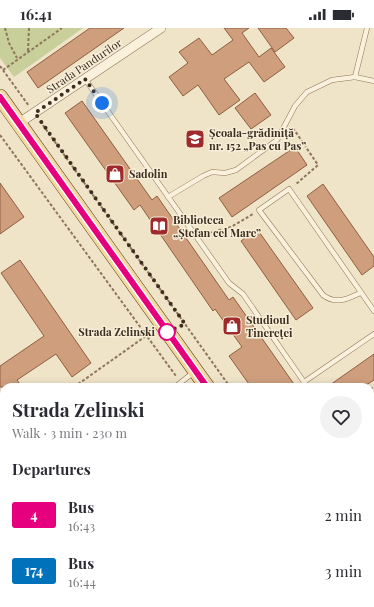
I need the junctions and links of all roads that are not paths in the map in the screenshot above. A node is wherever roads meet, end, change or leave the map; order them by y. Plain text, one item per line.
1 (161, 28) edge
2 (367, 28) edge
3 (355, 77) junction
4 (85, 79) junction
5 (374, 81) edge
6 (0, 96) edge
7 (19, 124) junction
8 (168, 197) junction
9 (360, 293) junction
10 (374, 312) edge
11 (374, 334) edge
12 (195, 371) junction
13 (304, 382) joint
14 (181, 383) edge
15 (204, 383) edge

1 - 4 street, Strada Pandurilor
2 - 3 lane
3 - 5 lane
3 - 8 lane
4 - 7 street, Strada Pandurilor
4 - 8 lane
6 - 7 main road
7 - 12 main road
8 - 13 lane
9 - 9 lane
9 - 10 lane
11 - 13 lane
12 - 14 lane
12 - 15 main road

